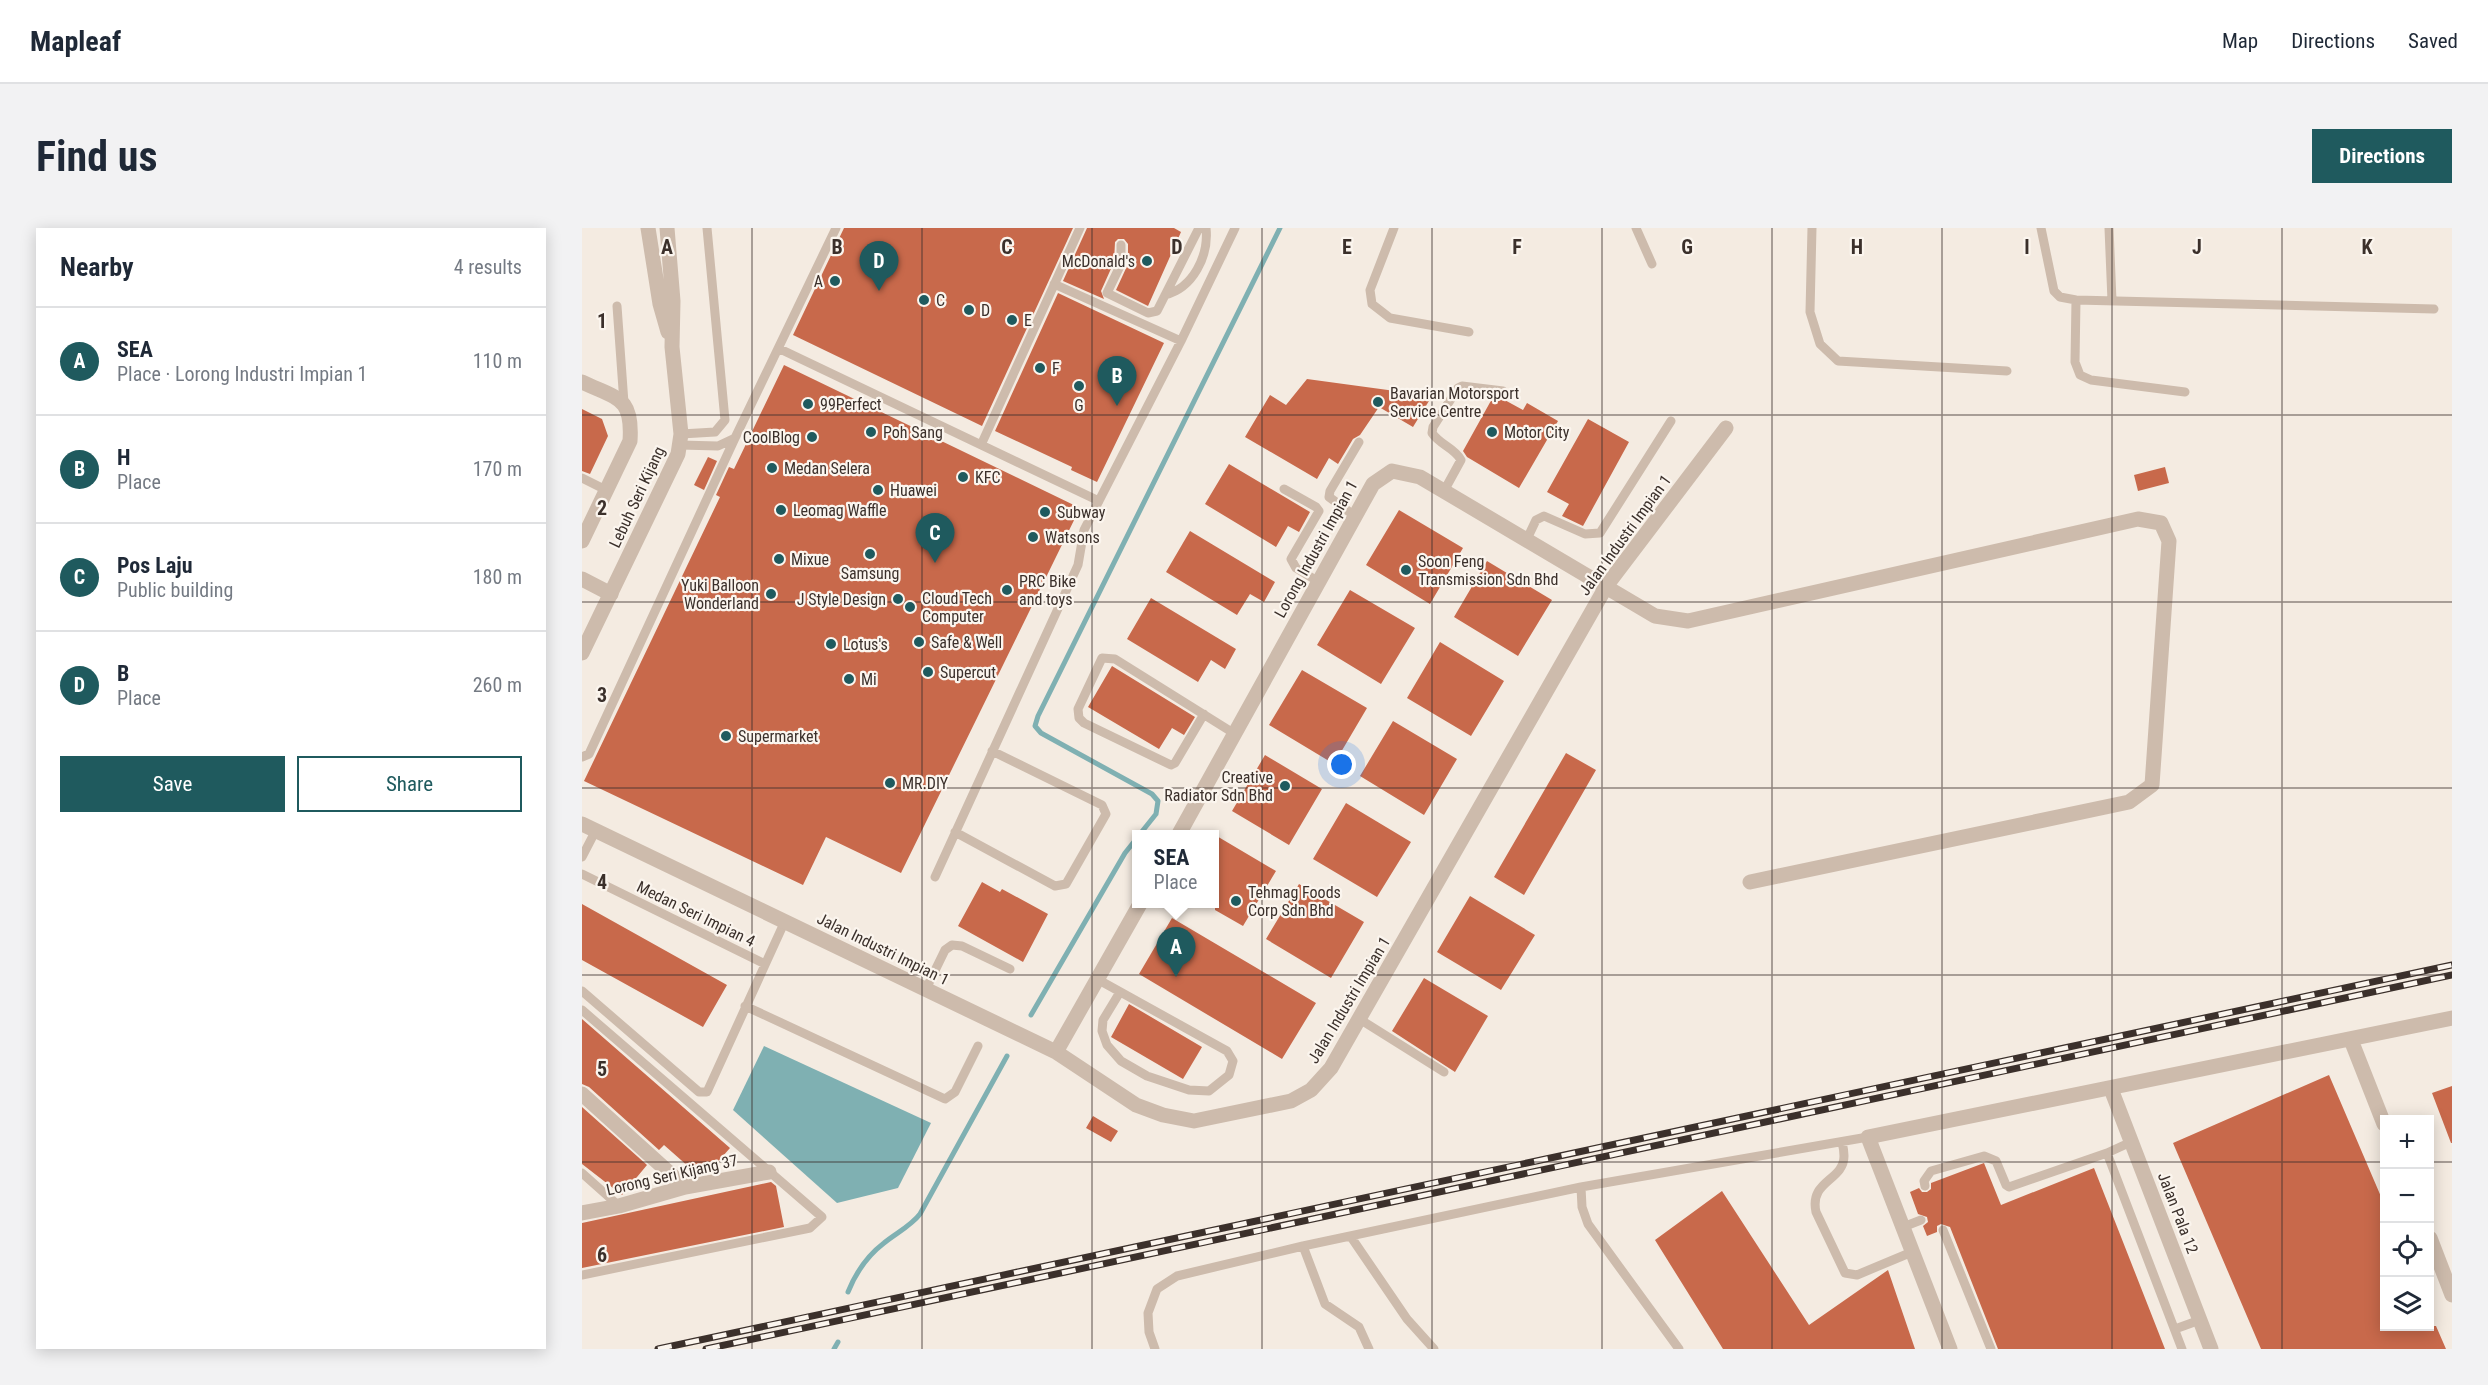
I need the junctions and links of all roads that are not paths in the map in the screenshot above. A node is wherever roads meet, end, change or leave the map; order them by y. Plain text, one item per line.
1 (648, 228) edge
2 (667, 228) edge
3 (707, 228) edge
4 (836, 228) edge
5 (1080, 228) edge
6 (1199, 228) edge
7 (1206, 228) edge
8 (1235, 228) edge
9 (1394, 228) edge
10 (1636, 228) edge
11 (1812, 228) edge
12 (2041, 228) edge
13 (2109, 228) edge
14 (1121, 245) dead end
15 (1652, 264) dead end
16 (1054, 284) junction
17 (1165, 295) junction
18 (2076, 300) junction
19 (2112, 301) junction
20 (617, 306) dead end
21 (2434, 309) dead end
22 (1469, 332) dead end
23 (1181, 340) junction
24 (672, 346) junction
25 (780, 349) junction
26 (2007, 371) dead end
27 (582, 382) edge
28 (1503, 391) dead end
29 (2185, 392) dead end
30 (624, 403) junction
31 (1671, 420) dead end
32 (1726, 428) dead end
33 (735, 438) junction
34 (680, 439) junction
35 (1359, 442) dead end
36 (981, 445) junction
37 (582, 478) edge
38 (1284, 489) dead end
39 (606, 490) junction
40 (1444, 491) junction
41 (1099, 501) junction
42 (1355, 516) junction
43 (1527, 539) junction
44 (582, 541) edge
45 (582, 579) edge
46 (1319, 582) junction
47 (1607, 585) junction
48 (611, 594) junction
49 (582, 652) edge
50 (1204, 714) junction
51 (1235, 734) junction
52 (992, 751) junction
53 (582, 757) edge
54 (589, 827) edge
55 (1181, 830) edge
56 (955, 832) junction
57 (582, 857) edge
58 (582, 874) edge
59 (935, 877) dead end
60 (1750, 882) dead end
61 (1137, 908) edge
62 (785, 921) junction
63 (765, 964) junction
64 (1010, 969) dead end
65 (1097, 979) junction
66 (926, 989) junction
67 (582, 992) edge
68 (1120, 992) junction
69 (745, 1006) junction
70 (582, 1010) edge
71 (2452, 1018) edge
72 (1360, 1020) junction
73 (2351, 1040) junction
74 (978, 1046) dead end
75 (1056, 1052) junction
76 (1444, 1072) dead end
77 (2111, 1089) junction
78 (582, 1094) edge
79 (2381, 1115) edge
80 (1868, 1137) junction
81 (1842, 1142) junction
82 (2131, 1142) junction
83 (2107, 1153) junction
84 (770, 1172) junction
85 (582, 1173) edge
86 (1925, 1186) dead end
87 (685, 1187) junction
88 (1581, 1187) junction
89 (620, 1206) junction
90 (582, 1214) edge
91 (1921, 1220) dead end
92 (1903, 1227) junction
93 (1943, 1230) dead end
94 (1351, 1237) junction
95 (1303, 1246) junction
96 (2434, 1248) edge
97 (1912, 1252) junction
98 (582, 1275) edge
99 (2452, 1295) edge
100 (2200, 1320) junction
101 (2175, 1329) junction
102 (1155, 1349) edge
103 (1369, 1349) edge
104 (1434, 1349) edge
105 (1679, 1349) edge
106 (1950, 1349) edge
107 (1991, 1349) edge
108 (2182, 1349) edge
109 (2211, 1349) edge

1 - 24 street, Lebuh Seri Kijang
2 - 24 street, Lebuh Seri Kijang
3 - 34 lane
4 - 25 lane
5 - 16 lane
6 - 17 lane
7 - 17 lane
8 - 23 lane
9 - 22 lane
10 - 15 lane
11 - 26 lane
12 - 18 lane
13 - 19 lane
14 - 17 lane
16 - 23 lane
16 - 36 lane
18 - 19 lane
18 - 29 lane
19 - 21 lane
20 - 30 lane
23 - 41 lane
24 - 34 street, Lebuh Seri Kijang
25 - 33 lane
25 - 36 lane
27 - 30 street
28 - 40 lane
30 - 39 street
31 - 43 lane
32 - 47 street, Jalan Industri Impian 1
33 - 34 lane
33 - 53 lane
34 - 48 street, Lebuh Seri Kijang
35 - 42 lane
36 - 41 lane
37 - 39 lane
38 - 46 lane
39 - 44 street
40 - 42 street, Lorong Industri Impian 1
40 - 43 street, Lorong Industri Impian 1
41 - 52 lane
42 - 46 street, Lorong Industri Impian 1
43 - 47 street, Lorong Industri Impian 1
45 - 48 street
46 - 51 street, Lorong Industri Impian 1
47 - 60 street, Lorong Industri Impian 1
47 - 72 street, Jalan Industri Impian 1
48 - 49 street, Lebuh Seri Kijang
50 - 50 lane
50 - 51 lane
51 - 55 street, Lorong Industri Impian 1
52 - 56 lane
52 - 56 lane
54 - 57 lane
54 - 62 street, Jalan Industri Impian 1
56 - 59 lane
58 - 63 lane, Medan Seri Impian 4
61 - 65 street
62 - 63 lane
62 - 66 street, Jalan Industri Impian 1
63 - 69 lane
64 - 66 lane
65 - 68 lane
65 - 75 street
66 - 75 street, Jalan Industri Impian 1
67 - 69 lane
68 - 68 lane
69 - 74 lane
70 - 84 lane
71 - 73 street
72 - 75 street, Jalan Industri Impian 1
72 - 76 lane
73 - 77 street
73 - 79 street
77 - 80 street
77 - 82 street, Jalan Pala 12
78 - 87 street
80 - 81 lane
80 - 92 street
81 - 88 lane
81 - 97 lane
82 - 83 lane
82 - 100 street, Jalan Pala 12
83 - 86 lane
83 - 101 lane
84 - 87 street, Lorong Seri Kijang 37
84 - 98 lane
85 - 89 lane
87 - 89 street, Lorong Seri Kijang 37
88 - 94 lane
88 - 105 lane
89 - 90 street, Lorong Seri Kijang 37
91 - 92 lane
92 - 97 street
93 - 107 lane
94 - 95 lane
94 - 104 lane
95 - 102 lane
95 - 103 lane
96 - 99 street
97 - 106 street
100 - 101 lane
100 - 109 street, Jalan Pala 12
101 - 108 lane

